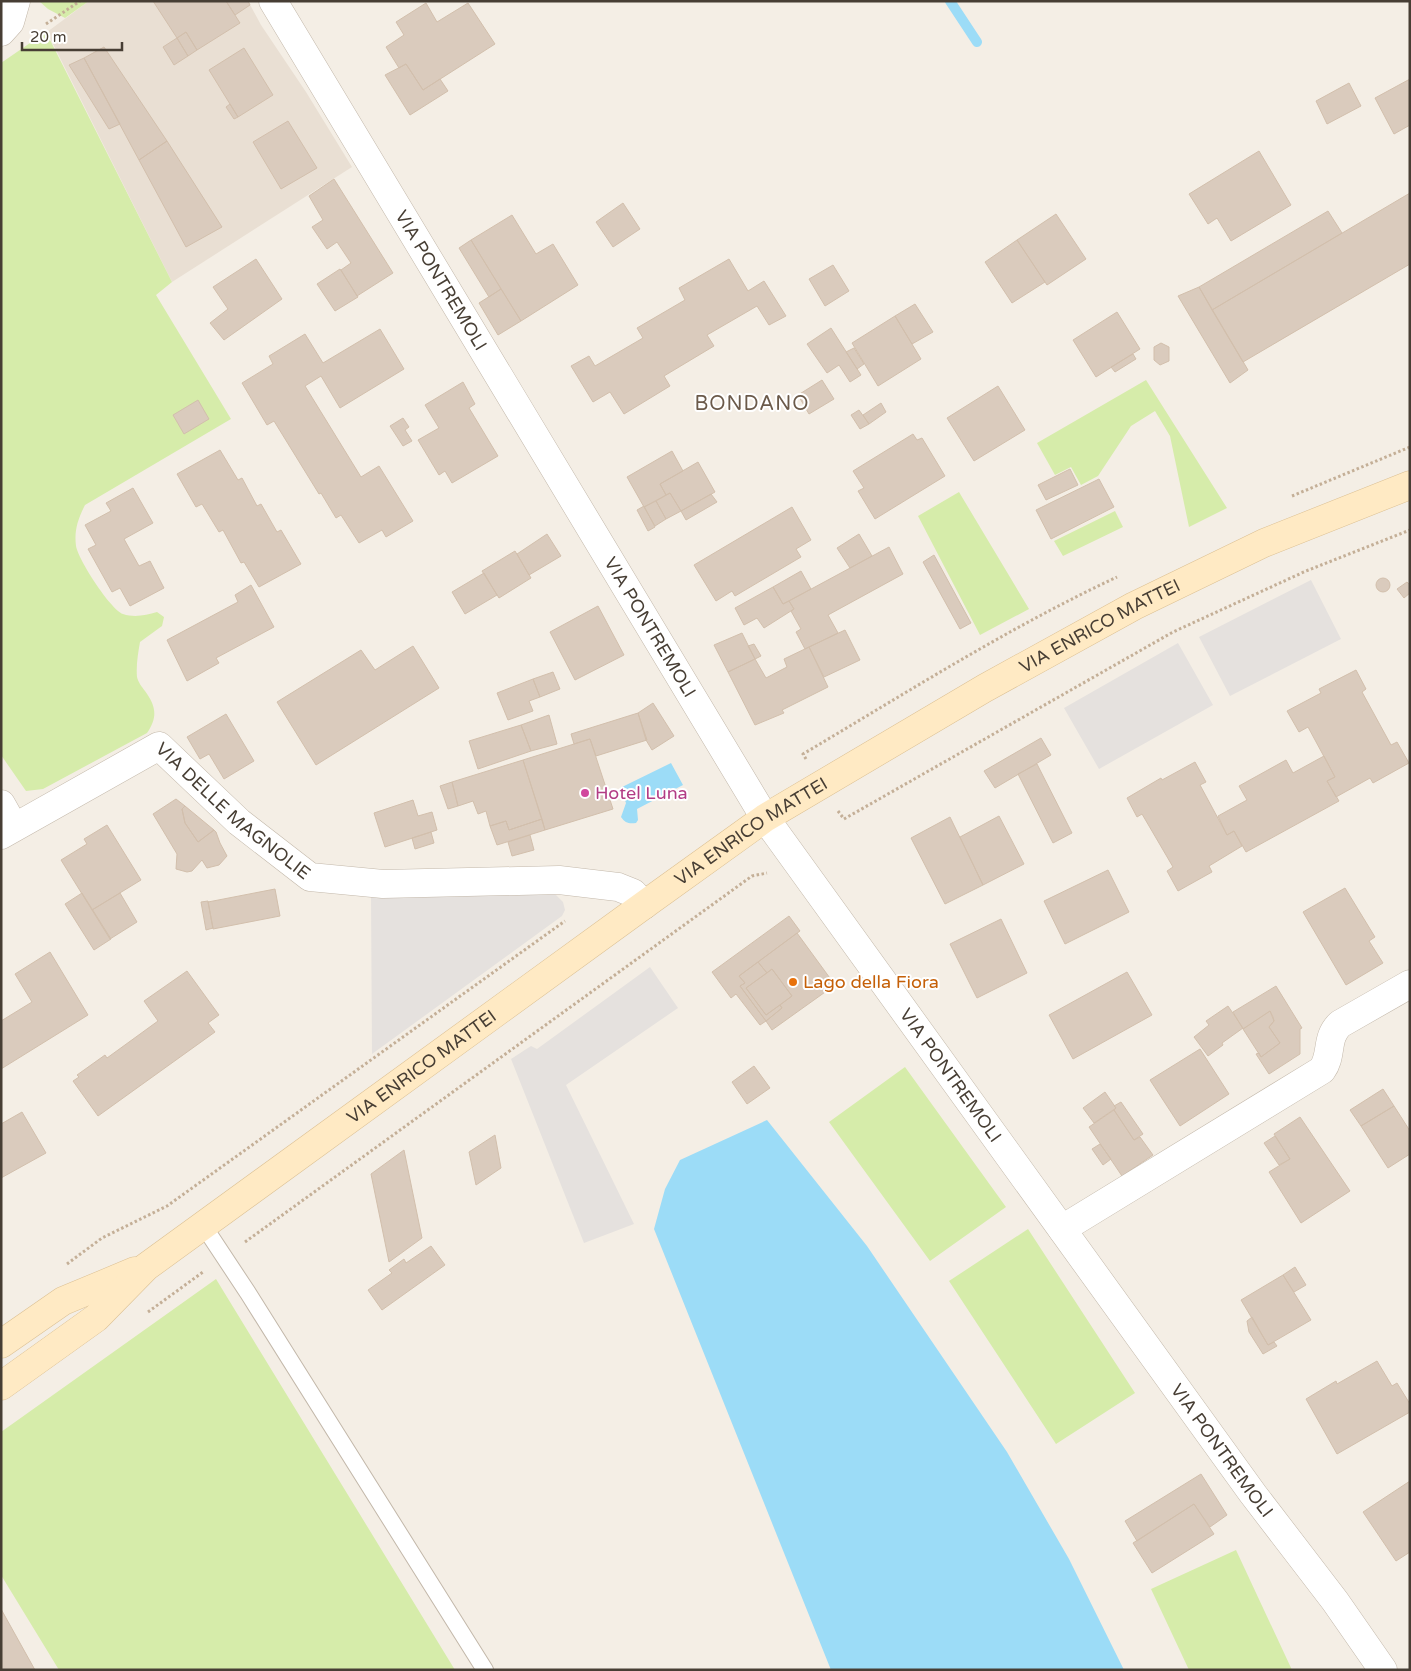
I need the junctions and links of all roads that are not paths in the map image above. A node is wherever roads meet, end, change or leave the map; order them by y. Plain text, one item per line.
1 (16, 1) edge
2 (273, 1) edge
3 (1, 32) edge
4 (1410, 485) edge
5 (765, 818) junction
6 (5, 822) edge
7 (644, 905) junction
8 (1410, 984) edge
9 (204, 1225) junction
10 (1062, 1229) junction
11 (146, 1267) junction
12 (1, 1344) edge
13 (1, 1386) edge
14 (485, 1670) edge
15 (1383, 1670) edge

1 - 3 street
2 - 5 street, VIA PONTREMOLI
4 - 5 main road, VIA ENRICO MATTEI
5 - 7 main road, VIA ENRICO MATTEI
5 - 10 street, VIA PONTREMOLI
6 - 7 street, VIA DELLE MAGNOLIE
7 - 9 main road, VIA ENRICO MATTEI
8 - 10 street
9 - 11 main road, VIA ENRICO MATTEI
9 - 14 lane
10 - 15 street, VIA PONTREMOLI
11 - 12 main road, VIA ENRICO MATTEI
11 - 13 main road, VIA ENRICO MATTEI

